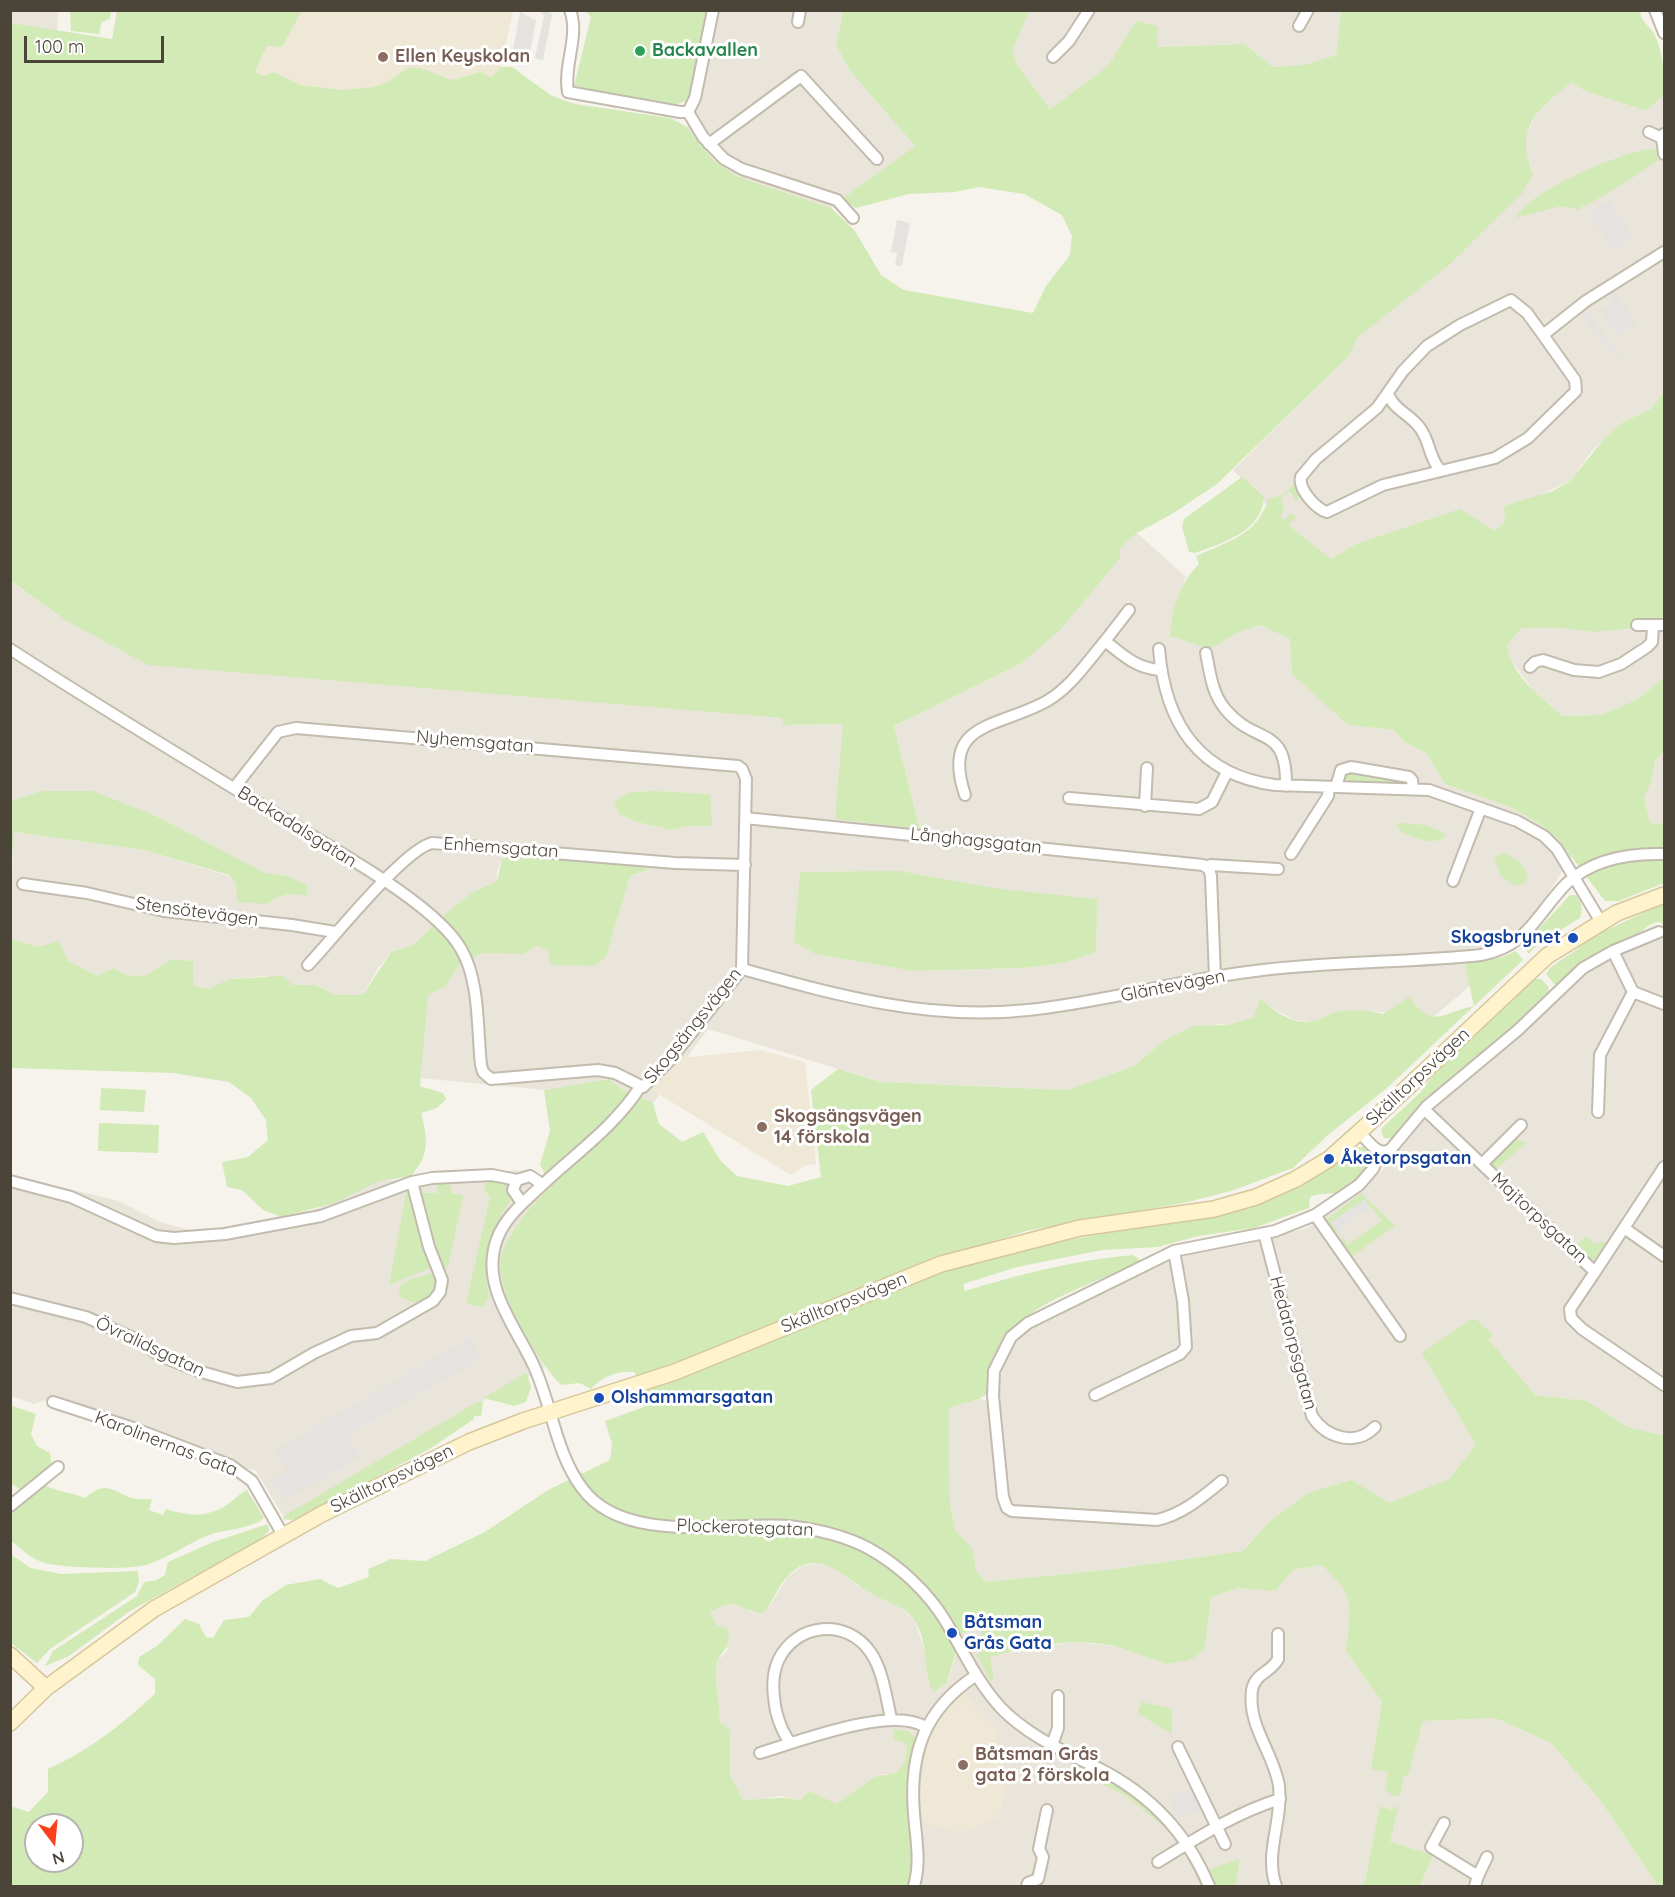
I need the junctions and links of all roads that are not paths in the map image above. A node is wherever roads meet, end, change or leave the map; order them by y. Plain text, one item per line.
1 (570, 10) edge
2 (713, 10) edge
3 (800, 10) edge
4 (1089, 10) edge
5 (1308, 10) edge
6 (1654, 10) edge
7 (798, 22) dead end
8 (1299, 26) dead end
9 (1665, 33) edge
10 (1053, 57) dead end
11 (688, 112) junction
12 (1650, 132) dead end
13 (1663, 136) edge
14 (709, 144) junction
15 (1665, 154) edge
16 (877, 159) dead end
17 (853, 218) dead end
18 (1665, 252) edge
19 (1543, 335) junction
20 (1387, 400) junction
21 (1434, 468) junction
22 (1129, 610) dead end
23 (1637, 624) dead end
24 (1665, 625) edge
25 (1653, 627) junction
26 (1106, 641) junction
27 (10, 649) edge
28 (1158, 649) dead end
29 (1206, 653) dead end
30 (1530, 667) dead end
31 (1160, 670) junction
32 (742, 768) joint
33 (1148, 768) dead end
34 (1227, 772) junction
35 (1286, 786) junction
36 (1332, 787) junction
37 (234, 788) junction
38 (1413, 789) junction
39 (965, 795) dead end
40 (1069, 798) dead end
41 (1145, 806) junction
42 (1481, 808) junction
43 (745, 818) junction
44 (1291, 854) dead end
45 (1665, 854) edge
46 (745, 865) junction
47 (1206, 867) junction
48 (1278, 868) dead end
49 (1576, 877) junction
50 (385, 881) junction
51 (1454, 881) dead end
52 (23, 884) dead end
53 (1665, 895) edge
54 (1601, 922) junction
55 (335, 932) junction
56 (1659, 932) dead end
57 (1613, 951) junction
58 (308, 965) dead end
59 (742, 969) junction
60 (1215, 977) junction
61 (1633, 992) junction
62 (1665, 1004) edge
63 (487, 1077) joint
64 (640, 1087) junction
65 (1425, 1110) junction
66 (1598, 1112) dead end
67 (1521, 1125) dead end
68 (1359, 1132) junction
69 (1380, 1152) junction
70 (1482, 1164) junction
71 (1665, 1167) edge
72 (517, 1180) junction
73 (10, 1181) edge
74 (412, 1182) junction
75 (542, 1185) junction
76 (522, 1203) junction
77 (1316, 1215) junction
78 (1624, 1228) junction
79 (1264, 1233) junction
80 (1174, 1251) junction
81 (1665, 1256) edge
82 (1596, 1272) junction
83 (10, 1298) edge
84 (1400, 1336) dead end
85 (1665, 1385) edge
86 (1095, 1395) dead end
87 (52, 1402) dead end
88 (550, 1412) junction
89 (1375, 1427) dead end
90 (58, 1467) dead end
91 (1222, 1481) dead end
92 (10, 1506) edge
93 (283, 1535) junction
94 (1278, 1634) dead end
95 (10, 1655) edge
96 (975, 1676) junction
97 (46, 1688) junction
98 (1058, 1696) dead end
99 (891, 1718) junction
100 (10, 1723) edge
101 (925, 1726) junction
102 (791, 1743) junction
103 (1052, 1745) junction
104 (1178, 1747) dead end
105 (760, 1753) dead end
106 (1280, 1799) junction
107 (1047, 1810) dead end
108 (1444, 1823) dead end
109 (1215, 1827) junction
110 (1188, 1844) junction
111 (1225, 1844) dead end
112 (1487, 1857) dead end
113 (1158, 1862) dead end
114 (918, 1874) junction
115 (1477, 1881) edge
116 (914, 1887) edge
117 (924, 1887) edge
118 (1027, 1887) edge
119 (1209, 1887) edge
120 (1276, 1887) edge

1 - 11 street
2 - 11 street
3 - 7 street
4 - 10 street
5 - 8 street
6 - 9 street
11 - 14 street
12 - 13 street
13 - 15 street
14 - 16 street
14 - 17 street
18 - 19 street
19 - 20 street
19 - 21 street
20 - 21 street
20 - 21 street
22 - 26 street
23 - 25 street
24 - 25 street
25 - 30 street
26 - 31 street
26 - 39 street
27 - 37 street, Backadalsgatan
28 - 31 street
29 - 35 street
31 - 34 street
32 - 37 street, Nyhemsgatan
32 - 43 street, Skogsängsvägen
33 - 41 street
34 - 35 street
34 - 41 street
35 - 36 street
36 - 38 street
36 - 38 street
36 - 44 street
37 - 50 street, Backadalsgatan
38 - 42 street
40 - 41 street
42 - 49 street
42 - 51 street
43 - 46 street, Skogsängsvägen
43 - 47 street, Långhagsgatan
45 - 49 street, Gläntevägen
46 - 50 street, Enhemsgatan
46 - 59 street, Skogsängsvägen
47 - 48 street, Långhagsgatan
47 - 60 street
49 - 54 street
49 - 60 street, Gläntevägen
50 - 55 street, Enhemsgatan
50 - 63 street, Backadalsgatan
52 - 55 street, Stensötevägen
53 - 54 street, Skälltorpsvägen
54 - 68 street, Skälltorpsvägen
55 - 58 street, Enhemsgatan
56 - 57 street
57 - 61 street
57 - 65 street
59 - 60 street, Gläntevägen
59 - 64 street, Skogsängsvägen
61 - 62 street
61 - 66 street
63 - 64 street, Skogsängsvägen
64 - 75 street
65 - 69 street
65 - 70 street, Majtorpsgatan
67 - 70 street, Majtorpsgatan
68 - 69 street
68 - 88 street, Skälltorpsvägen
69 - 77 street
70 - 82 street, Majtorpsgatan
71 - 78 street, Majtorpsgatan
72 - 74 street
72 - 75 street
72 - 76 street
73 - 74 street
74 - 83 street, Övralidsgatan
75 - 76 street
76 - 88 street
77 - 79 street
77 - 84 street
78 - 81 street
78 - 82 street, Majtorpsgatan
79 - 80 street
79 - 89 street, Hedatorpsgatan
80 - 86 street
80 - 91 street
82 - 85 street, Majtorpsgatan
87 - 93 street, Karolinernas Gata
88 - 93 street, Skälltorpsvägen
88 - 96 street, Plockerotegatan
90 - 92 street
93 - 97 street, Skälltorpsvägen
94 - 106 street
95 - 97 street
96 - 101 street
96 - 103 street, Plockerotegatan
97 - 100 street, Skälltorpsvägen
98 - 103 street
99 - 101 street
99 - 102 street
99 - 102 street
101 - 114 street
102 - 105 street
103 - 110 street, Plockerotegatan
104 - 109 street
106 - 109 street
106 - 120 street
107 - 118 street
108 - 115 street
109 - 110 street
109 - 111 street
110 - 113 street
110 - 119 street, Plockerotegatan
112 - 115 street
114 - 116 street
114 - 117 street

